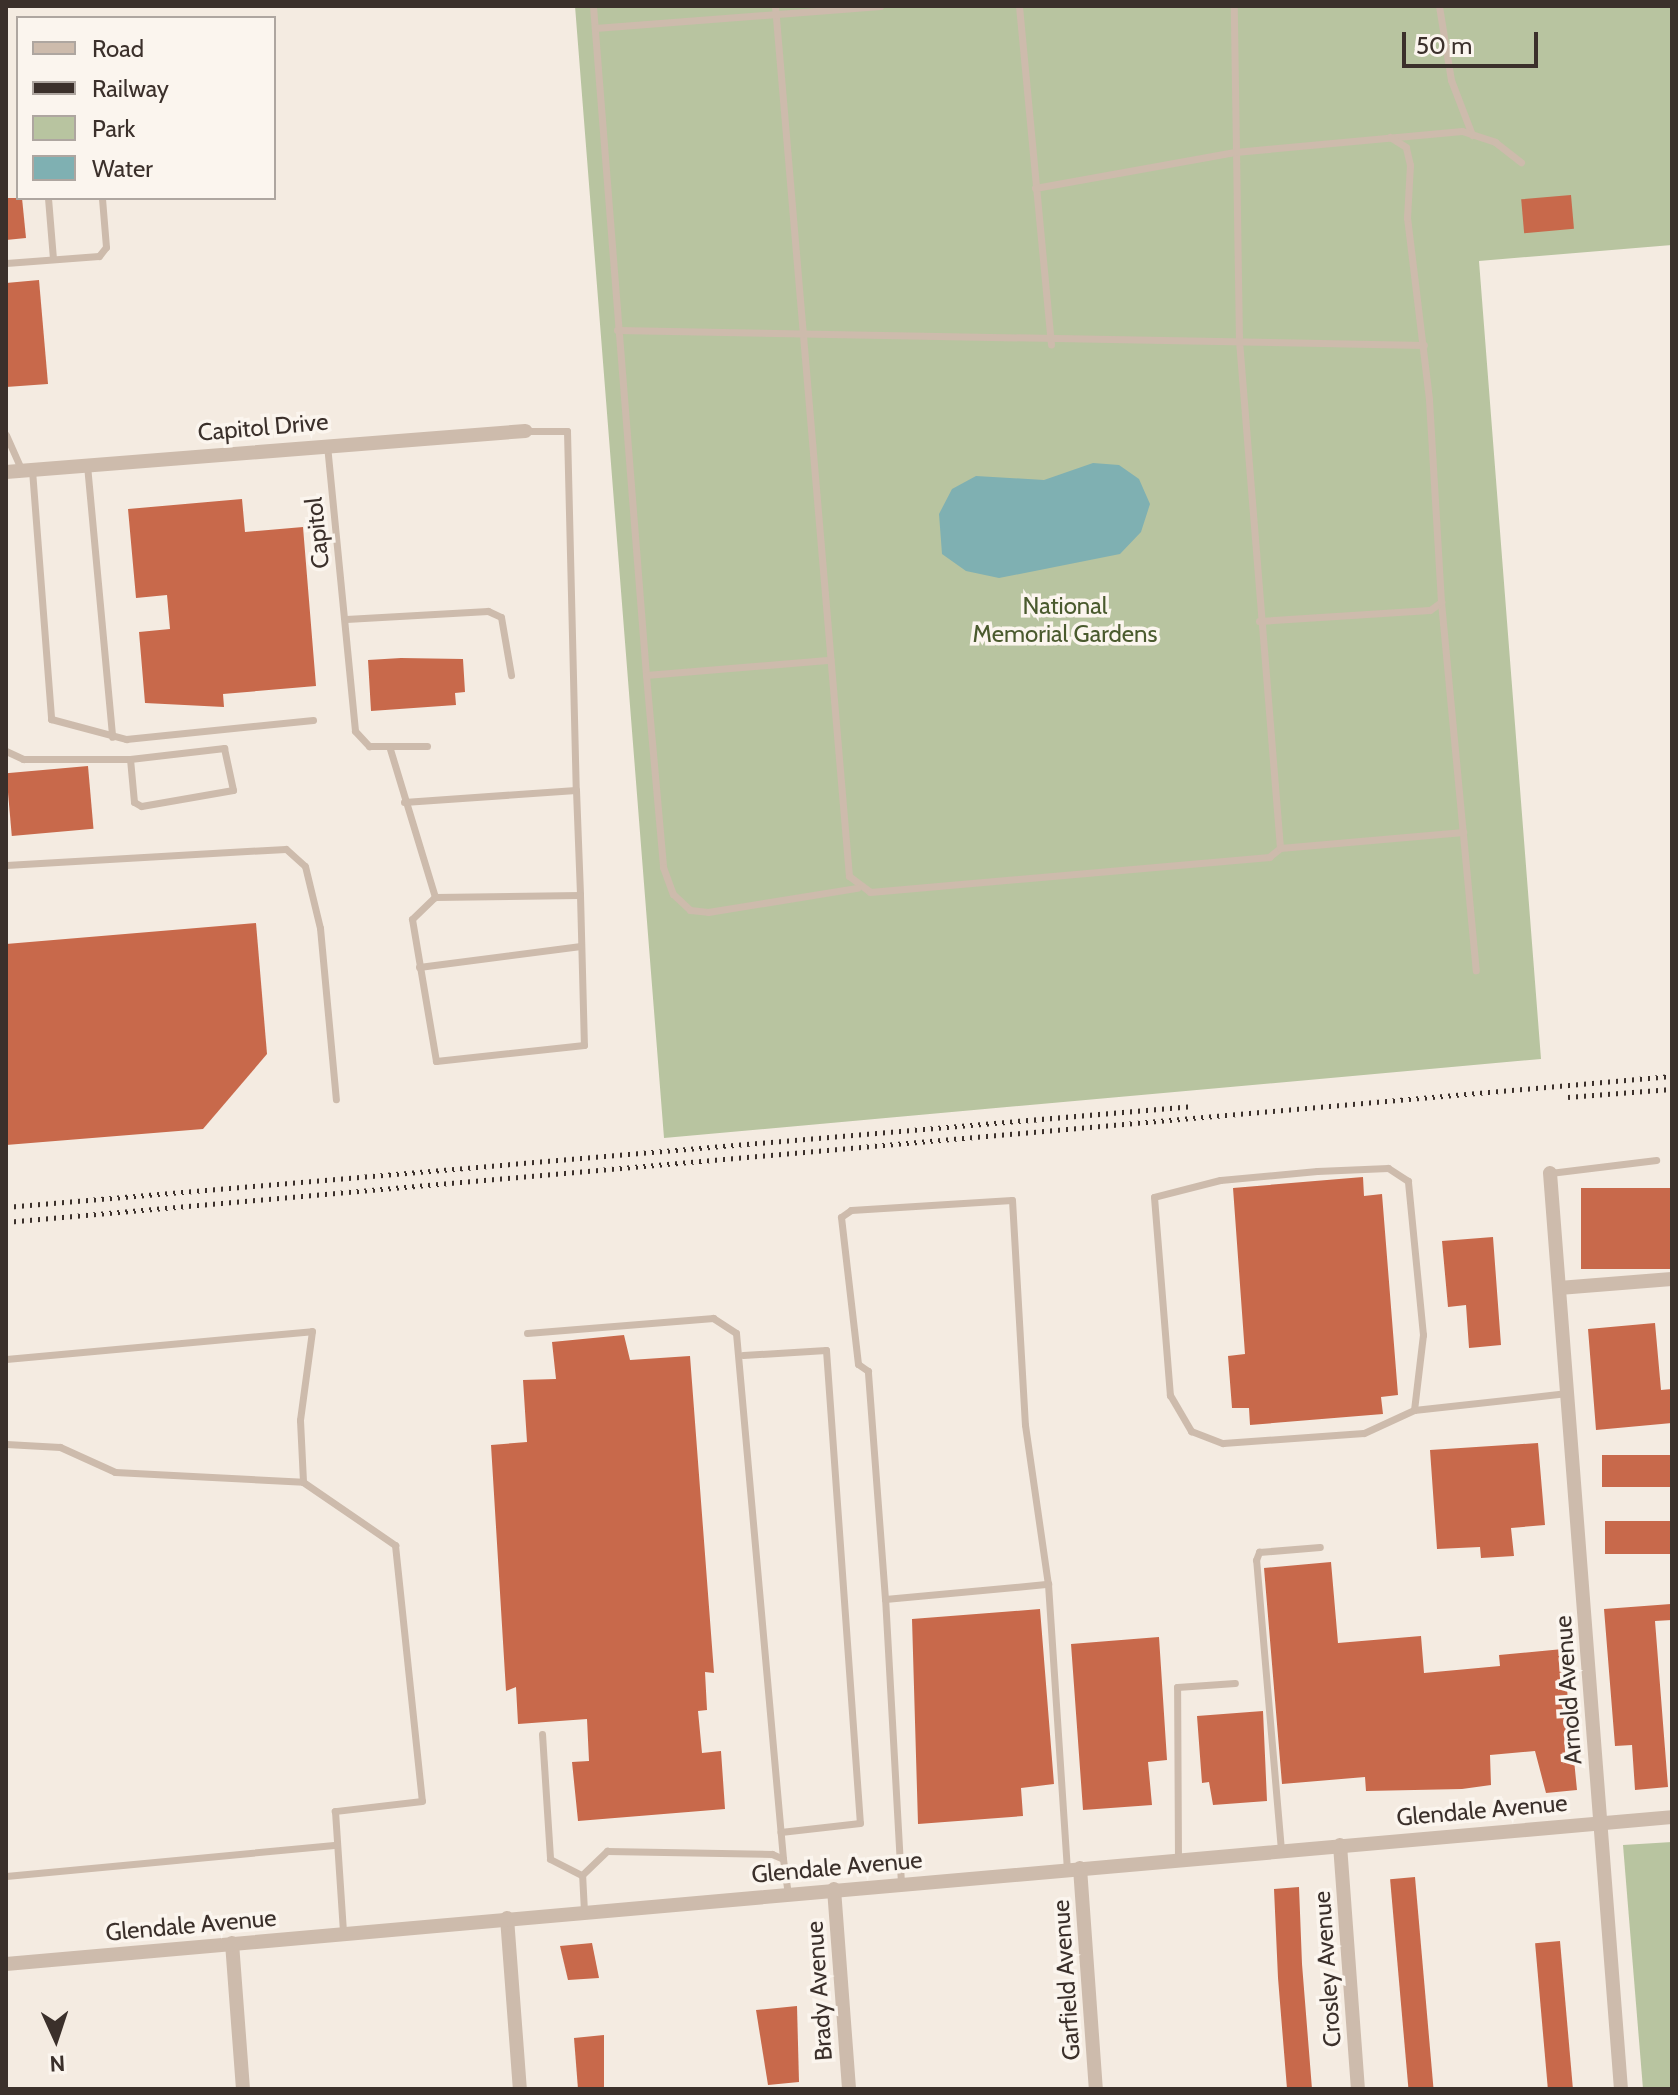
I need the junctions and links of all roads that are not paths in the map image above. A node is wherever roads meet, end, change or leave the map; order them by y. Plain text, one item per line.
1 (593, 6) edge
2 (880, 6) edge
3 (1019, 6) edge
4 (1234, 6) edge
5 (1439, 6) edge
6 (775, 10) edge
7 (595, 28) junction
8 (1472, 135) junction
9 (1390, 137) junction
10 (1235, 152) junction
11 (1521, 162) dead end
12 (1035, 188) junction
13 (48, 200) edge
14 (102, 200) edge
15 (53, 259) junction
16 (6, 263) edge
17 (617, 330) junction
18 (800, 333) junction
19 (1239, 341) junction
20 (1051, 344) junction
21 (1424, 345) junction
22 (525, 431) joint
23 (6, 435) edge
24 (327, 443) junction
25 (87, 465) junction
26 (27, 470) junction
27 (6, 472) edge
28 (1441, 602) junction
29 (346, 619) junction
30 (1259, 621) junction
31 (830, 660) junction
32 (511, 675) dead end
33 (646, 675) junction
34 (313, 720) dead end
35 (112, 737) junction
36 (427, 746) dead end
37 (390, 749) junction
38 (6, 751) edge
39 (130, 759) junction
40 (576, 790) junction
41 (404, 802) junction
42 (1463, 832) junction
43 (1280, 848) junction
44 (6, 865) edge
45 (857, 888) junction
46 (580, 895) junction
47 (435, 897) junction
48 (581, 946) junction
49 (419, 967) junction
50 (1476, 970) dead end
51 (336, 1099) dead end
52 (1656, 1160) dead end
53 (1550, 1173) joint
54 (1672, 1279) edge
55 (1559, 1288) junction
56 (527, 1333) dead end
57 (743, 1355) junction
58 (6, 1359) edge
59 (1567, 1393) junction
60 (1414, 1410) junction
61 (6, 1444) edge
62 (303, 1482) junction
63 (1320, 1547) dead end
64 (1048, 1584) junction
65 (885, 1599) junction
66 (1235, 1683) dead end
67 (542, 1734) dead end
68 (1672, 1817) edge
69 (1600, 1822) junction
70 (781, 1832) junction
71 (337, 1845) junction
72 (1340, 1845) junction
73 (1281, 1850) junction
74 (783, 1859) junction
75 (1178, 1859) junction
76 (1073, 1869) junction
77 (582, 1875) junction
78 (6, 1876) edge
79 (901, 1883) junction
80 (834, 1889) junction
81 (788, 1893) junction
82 (584, 1911) junction
83 (507, 1918) junction
84 (343, 1933) junction
85 (232, 1943) junction
86 (6, 1964) edge
87 (243, 2089) edge
88 (520, 2089) edge
89 (849, 2089) edge
90 (1096, 2089) edge
91 (1358, 2089) edge
92 (1621, 2089) edge

1 - 7 lane
2 - 6 lane
3 - 12 lane
4 - 10 lane
5 - 8 lane
6 - 7 lane
6 - 18 lane
7 - 17 lane
8 - 9 lane
8 - 11 lane
9 - 10 lane
9 - 21 lane
10 - 12 lane
10 - 19 lane
12 - 20 lane
13 - 15 lane
14 - 15 lane
15 - 16 lane
17 - 18 lane
17 - 33 lane
18 - 20 lane
18 - 31 lane
19 - 20 lane
19 - 21 lane
19 - 30 lane
21 - 28 lane
22 - 24 street, Capitol Drive
22 - 40 lane
23 - 26 lane
24 - 25 street, Capitol Drive
24 - 29 lane, Capitol
25 - 26 street, Capitol Drive
25 - 35 lane
26 - 27 street, Capitol Drive
26 - 35 lane
28 - 30 lane
28 - 42 lane
29 - 32 lane
29 - 37 lane, Capitol
30 - 43 lane
31 - 33 lane
31 - 45 lane
33 - 45 lane
34 - 35 lane
36 - 37 lane
37 - 41 lane
38 - 39 lane
39 - 39 lane
40 - 41 lane
40 - 46 lane
41 - 47 lane
42 - 43 lane
42 - 50 lane
43 - 45 lane
44 - 51 lane
46 - 47 lane
46 - 48 lane
47 - 49 lane
48 - 49 lane
48 - 49 lane
52 - 53 lane
53 - 55 street, Arnold Avenue
54 - 55 street
55 - 59 street, Arnold Avenue
56 - 57 lane
57 - 70 lane
57 - 70 lane
58 - 62 lane
59 - 60 lane
59 - 69 street, Arnold Avenue
60 - 60 lane
61 - 62 lane
62 - 71 lane
63 - 73 lane
64 - 65 lane
64 - 65 lane
64 - 76 lane
65 - 79 lane
66 - 75 lane
67 - 77 lane
68 - 69 street, Glendale Avenue
69 - 72 street, Glendale Avenue
69 - 92 street, Arnold Avenue
70 - 74 lane
71 - 78 lane
71 - 84 lane
72 - 73 street, Glendale Avenue
72 - 91 street, Crosley Avenue
73 - 75 street, Glendale Avenue
74 - 77 lane
74 - 81 lane
75 - 76 street, Glendale Avenue
76 - 79 street, Glendale Avenue
76 - 90 street, Garfield Avenue
77 - 82 lane
79 - 80 street, Glendale Avenue
80 - 81 street, Glendale Avenue
80 - 89 street, Brady Avenue
81 - 82 street, Glendale Avenue
82 - 83 street, Glendale Avenue
83 - 84 street, Glendale Avenue
83 - 88 street
84 - 85 street, Glendale Avenue
85 - 86 street, Glendale Avenue
85 - 87 street

